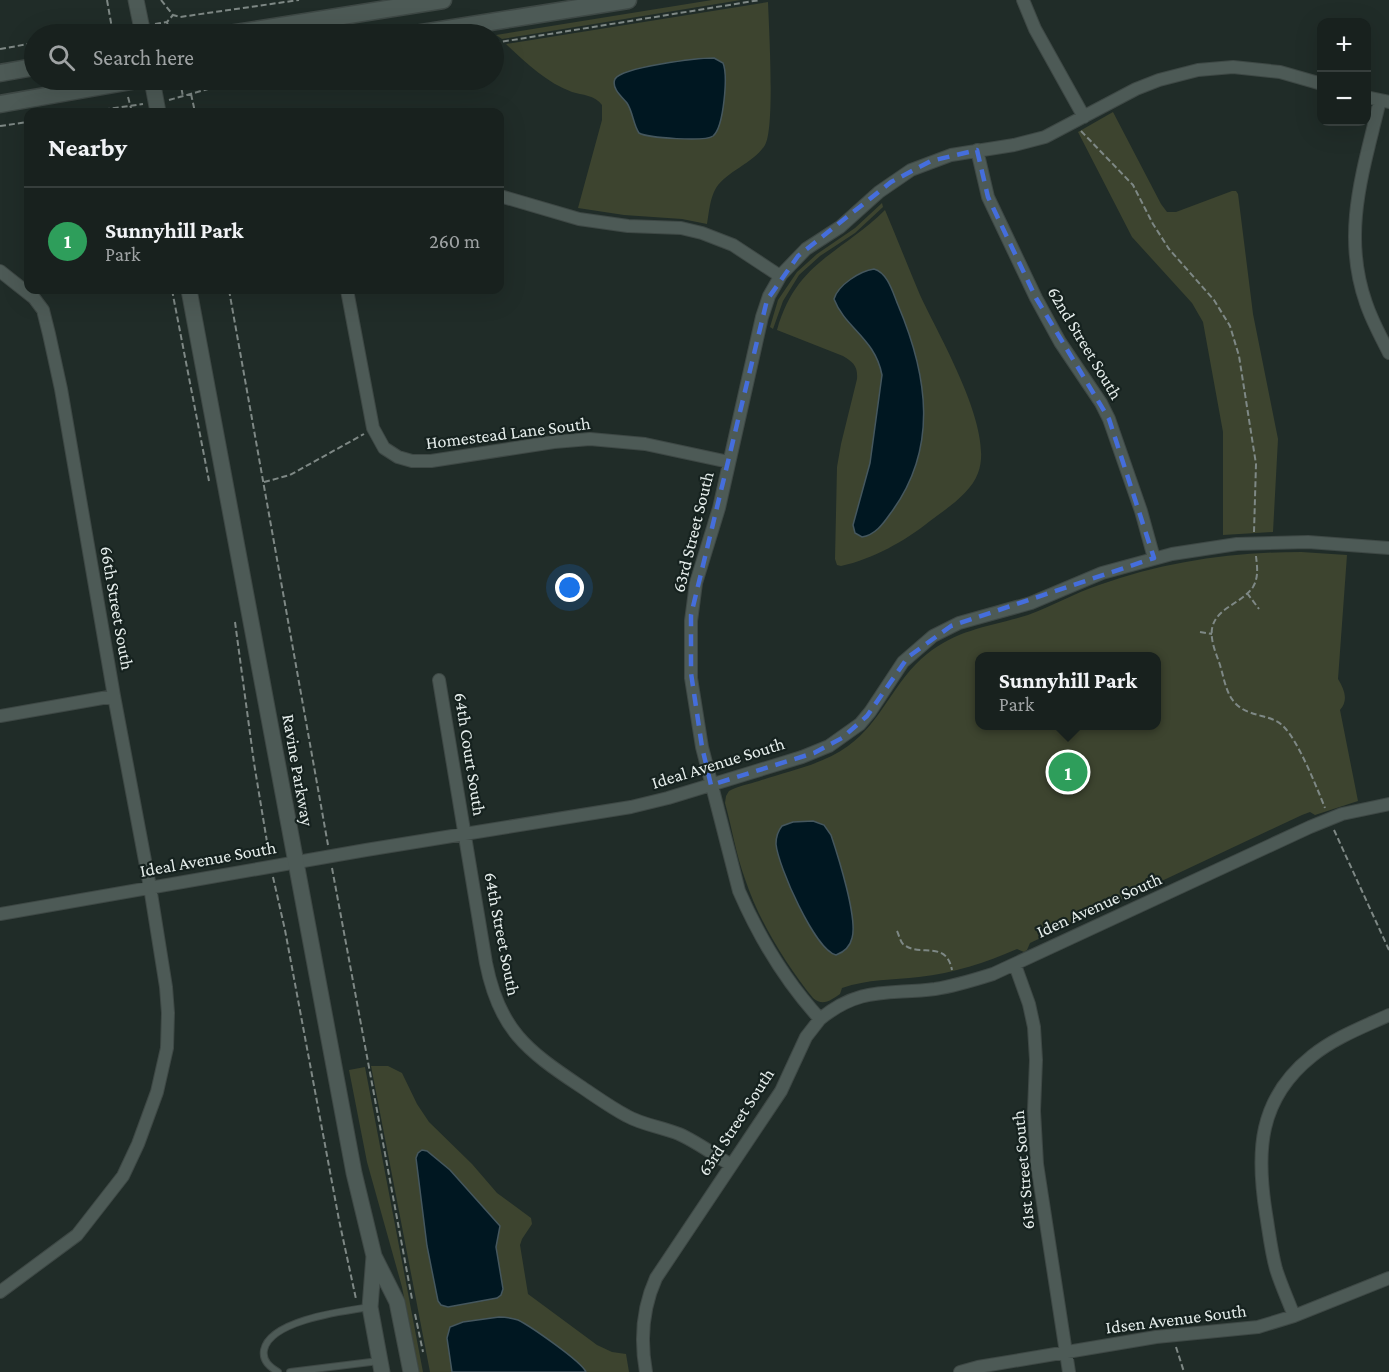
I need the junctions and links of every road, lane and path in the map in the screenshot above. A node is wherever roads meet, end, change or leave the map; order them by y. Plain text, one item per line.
1 (107, 0) edge
2 (136, 0) edge
3 (161, 0) edge
4 (300, 0) edge
5 (443, 0) edge
6 (628, 0) edge
7 (760, 0) edge
8 (1023, 0) edge
9 (173, 15) junction
10 (111, 24) edge
11 (140, 24) edge
12 (168, 24) edge
13 (293, 24) edge
14 (478, 24) edge
15 (504, 41) edge
16 (24, 45) edge
17 (0, 49) edge
18 (24, 69) edge
19 (0, 73) edge
20 (1317, 82) edge
21 (80, 90) edge
22 (154, 90) edge
23 (182, 90) edge
24 (205, 90) edge
25 (191, 94) junction
26 (1384, 101) edge
27 (0, 104) edge
28 (115, 108) edge
29 (131, 108) edge
30 (157, 108) edge
31 (194, 108) edge
32 (1084, 117) junction
33 (24, 123) edge
34 (0, 126) edge
35 (1084, 135) dead end
36 (977, 150) junction
37 (504, 197) edge
38 (0, 271) edge
39 (780, 276) junction
40 (24, 290) edge
41 (29, 294) edge
42 (173, 294) edge
43 (190, 294) edge
44 (230, 294) edge
45 (348, 294) edge
46 (1389, 353) edge
47 (373, 429) junction
48 (729, 462) junction
49 (209, 481) dead end
50 (264, 482) junction
51 (1254, 532) dead end
52 (1389, 548) edge
53 (1154, 558) junction
54 (1256, 558) dead end
55 (1247, 593) junction
56 (1259, 609) dead end
57 (235, 621) dead end
58 (1200, 632) dead end
59 (1212, 634) junction
60 (439, 680) dead end
61 (114, 696) junction
62 (0, 716) edge
63 (711, 784) junction
64 (1323, 804) dead end
65 (1389, 804) edge
66 (1333, 828) dead end
67 (465, 834) junction
68 (327, 844) dead end
69 (295, 863) junction
70 (271, 867) junction
71 (332, 872) dead end
72 (150, 887) junction
73 (0, 914) edge
74 (897, 931) dead end
75 (1389, 950) edge
76 (1015, 965) junction
77 (952, 970) dead end
78 (1389, 1016) edge
79 (820, 1019) junction
80 (730, 1165) junction
81 (374, 1256) junction
82 (1389, 1278) edge
83 (0, 1293) edge
84 (413, 1302) dead end
85 (364, 1308) junction
86 (415, 1314) dead end
87 (1294, 1316) junction
88 (1174, 1335) junction
89 (1066, 1353) junction
90 (423, 1354) dead end
91 (381, 1366) edge
92 (278, 1372) edge
93 (290, 1372) edge
94 (411, 1372) edge
95 (646, 1372) edge
96 (960, 1372) edge
97 (1069, 1372) edge
98 (1184, 1372) edge

1 - 10 path
2 - 11 street
3 - 9 path
4 - 9 path
5 - 13 main road
6 - 14 main road
7 - 15 path
8 - 32 street
9 - 12 path
16 - 17 path
18 - 19 main road
20 - 32 street, 63rd Street South
21 - 27 main road
22 - 30 street
23 - 25 path
24 - 25 path
25 - 31 path
26 - 46 street
28 - 29 path
32 - 36 street, 63rd Street South
33 - 34 path
35 - 51 path
36 - 39 street, 63rd Street South
36 - 53 street, 62nd Street South
37 - 39 street
38 - 40 street, 66th Street South
39 - 48 street, 63rd Street South
41 - 61 street, 66th Street South
42 - 49 path
43 - 69 street, Ravine Parkway
44 - 50 path
45 - 47 street, Homestead Lane South
47 - 48 street, Homestead Lane South
47 - 50 path
48 - 63 street, 63rd Street South
50 - 68 path
52 - 53 street, Ideal Avenue South
53 - 63 street, Ideal Avenue South
54 - 55 path
55 - 56 path
55 - 59 path
57 - 70 path
58 - 59 path
59 - 64 path
60 - 67 street, 64th Court South
61 - 62 street
61 - 72 street, 66th Street South
63 - 67 street, Ideal Avenue South
63 - 79 street, 63rd Street South
65 - 76 street, Iden Avenue South
66 - 75 path
67 - 69 street, Ideal Avenue South
67 - 80 street, 64th Street South
69 - 70 street, Ideal Avenue South
69 - 81 street, Ravine Parkway
70 - 72 street, Ideal Avenue South
70 - 85 path
71 - 84 path
72 - 73 street, Ideal Avenue South
72 - 83 street, 66th Street South
74 - 77 path
76 - 79 street, Iden Avenue South
76 - 89 street, 61st Street South
78 - 87 street
79 - 80 street, 63rd Street South
80 - 95 street, 63rd Street South
81 - 85 street, Ravine Parkway
81 - 94 street, Ravine Parkway
82 - 87 street, Idsen Avenue South
85 - 91 street, Ravine Parkway
85 - 92 lane
86 - 90 path
87 - 88 street, Idsen Avenue South
88 - 89 street, Idsen Avenue South
88 - 98 path
89 - 96 street, Idsen Avenue South
89 - 97 street, 61st Street South
91 - 93 lane

